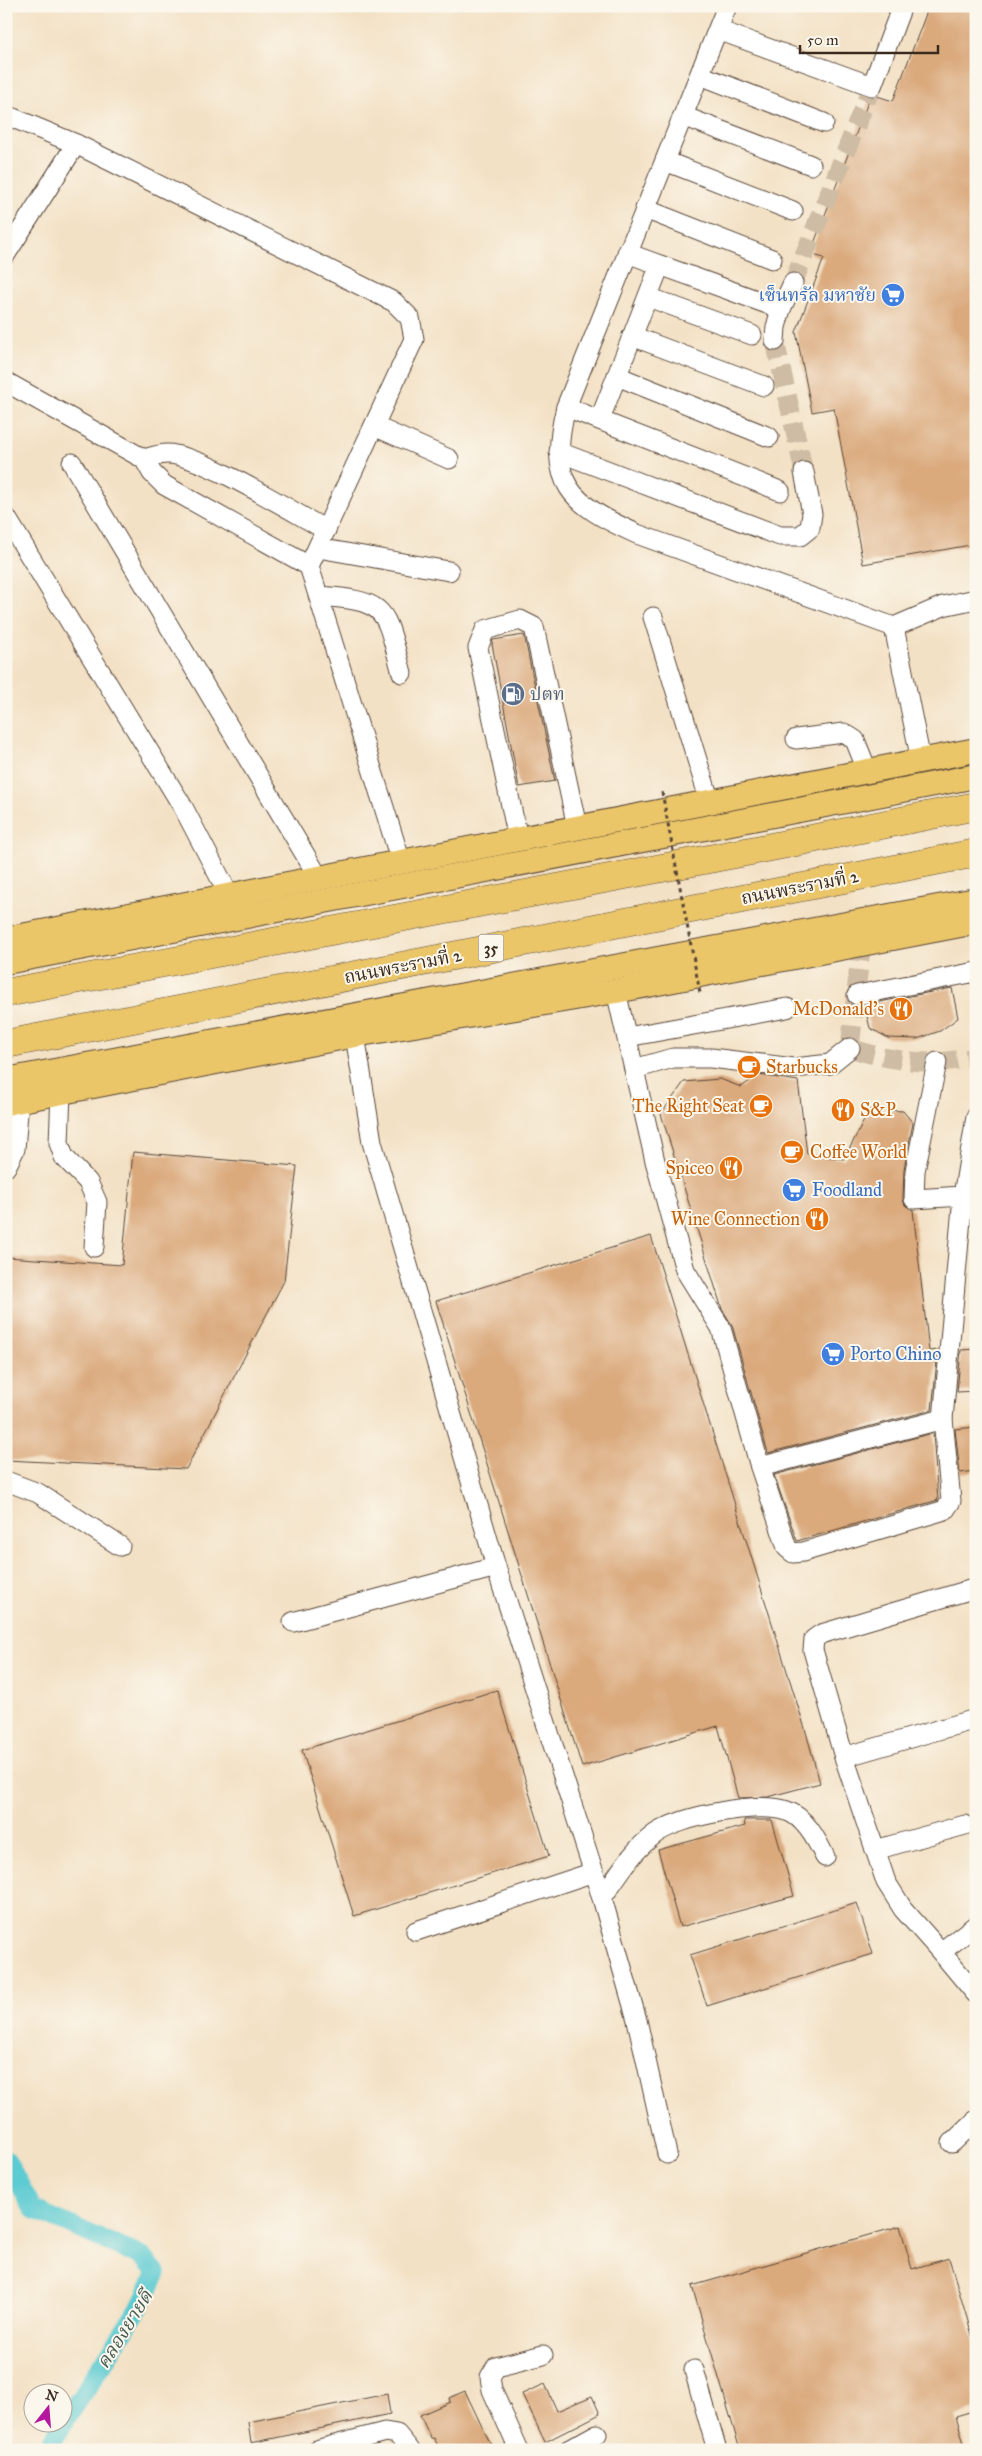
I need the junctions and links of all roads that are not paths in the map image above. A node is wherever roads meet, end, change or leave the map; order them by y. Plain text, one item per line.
1 (727, 6) edge
2 (902, 6) edge
3 (718, 30) junction
4 (700, 75) junction
5 (6, 115) edge
6 (683, 116) junction
7 (824, 123) dead end
8 (76, 144) junction
9 (665, 161) junction
10 (811, 165) dead end
11 (645, 209) junction
12 (793, 211) dead end
13 (627, 253) junction
14 (6, 254) edge
15 (772, 259) dead end
16 (660, 264) junction
17 (793, 283) tunnel mouth
18 (648, 297) junction
19 (781, 309) junction
20 (752, 335) dead end
21 (632, 336) junction
22 (775, 341) tunnel mouth
23 (616, 376) junction
24 (6, 382) edge
25 (764, 386) dead end
26 (566, 407) junction
27 (600, 419) junction
28 (374, 426) junction
29 (770, 437) dead end
30 (559, 452) junction
31 (144, 459) junction
32 (449, 459) dead end
33 (72, 463) dead end
34 (804, 472) tunnel mouth
35 (780, 491) dead end
36 (6, 517) edge
37 (326, 530) junction
38 (318, 548) junction
39 (310, 566) junction
40 (449, 571) dead end
41 (319, 596) junction
42 (976, 599) edge
43 (653, 617) dead end
44 (894, 627) junction
45 (402, 673) dead end
46 (796, 740) dead end
47 (976, 750) edge
48 (921, 760) junction
49 (867, 770) junction
50 (976, 776) edge
51 (710, 802) junction
52 (976, 806) edge
53 (576, 828) junction
54 (518, 839) junction
55 (976, 853) edge
56 (401, 862) junction
57 (318, 878) junction
58 (229, 895) junction
59 (976, 900) edge
60 (976, 922) edge
61 (6, 939) edge
62 (6, 962) edge
63 (976, 972) edge
64 (616, 991) junction
65 (6, 993) edge
66 (858, 995) dead end
67 (787, 1008) dead end
68 (355, 1035) junction
69 (627, 1037) junction
70 (6, 1044) edge
71 (850, 1048) dead end
72 (937, 1062) dead end
73 (634, 1069) junction
74 (6, 1080) edge
75 (61, 1092) junction
76 (13, 1102) edge
77 (976, 1117) edge
78 (6, 1166) edge
79 (963, 1196) junction
80 (94, 1247) dead end
81 (943, 1419) junction
82 (760, 1467) junction
83 (6, 1481) edge
84 (120, 1546) dead end
85 (496, 1568) junction
86 (976, 1588) edge
87 (293, 1622) dead end
88 (976, 1719) edge
89 (844, 1757) junction
90 (965, 1824) dead end
91 (875, 1850) junction
92 (825, 1856) dead end
93 (594, 1872) junction
94 (602, 1898) junction
95 (976, 1925) edge
96 (416, 1931) dead end
97 (941, 1952) junction
98 (976, 1994) edge
99 (976, 2120) edge
100 (952, 2143) dead end
101 (667, 2154) dead end
102 (543, 2355) dead end
103 (694, 2370) dead end
104 (598, 2434) dead end
105 (316, 2450) edge
106 (410, 2450) edge
107 (519, 2450) edge
108 (568, 2450) edge
109 (717, 2450) edge

1 - 3 street
2 - 3 street
3 - 4 street
4 - 6 street
4 - 7 street
5 - 8 street
6 - 9 street
6 - 10 street
8 - 14 street
8 - 28 street
9 - 11 street
9 - 12 street
11 - 13 street
11 - 15 street
13 - 16 street
13 - 26 street
16 - 18 street
16 - 19 street
17 - 19 street
18 - 20 street
18 - 21 street
19 - 22 street
21 - 23 street
21 - 25 street
23 - 27 street
23 - 29 street
24 - 31 street
26 - 27 street
26 - 30 street
27 - 35 street
28 - 32 street
28 - 37 street
30 - 34 street
30 - 44 street
31 - 37 street
31 - 39 street
33 - 57 street
36 - 58 street
37 - 38 street
38 - 39 street
38 - 40 street
39 - 41 street
41 - 45 street
41 - 56 street
42 - 44 street
43 - 51 street
44 - 48 street
46 - 49 street
47 - 48 main road
48 - 49 main road
49 - 51 main road
50 - 62 main road
51 - 53 main road
52 - 65 highway
53 - 54 main road
53 - 54 street
54 - 56 main road
55 - 70 highway, ถนนพระรามที่ 2 / 35
56 - 57 main road
57 - 58 main road
58 - 61 main road
59 - 74 main road
60 - 64 main road
63 - 66 street
64 - 68 main road
64 - 69 street
67 - 69 street
68 - 75 main road
68 - 85 street
69 - 73 street
71 - 73 street
72 - 79 street
73 - 82 street
75 - 76 main road
75 - 80 street
76 - 78 street
77 - 79 street
79 - 81 street
81 - 82 street
81 - 82 street
83 - 84 street
85 - 87 street
85 - 93 street
86 - 89 street
88 - 89 street
89 - 91 street
90 - 91 street
91 - 97 street
92 - 94 street
93 - 94 street
93 - 96 street
94 - 101 street
95 - 97 street
97 - 98 street
99 - 100 street
102 - 107 street
103 - 109 street
104 - 108 street
105 - 106 street

